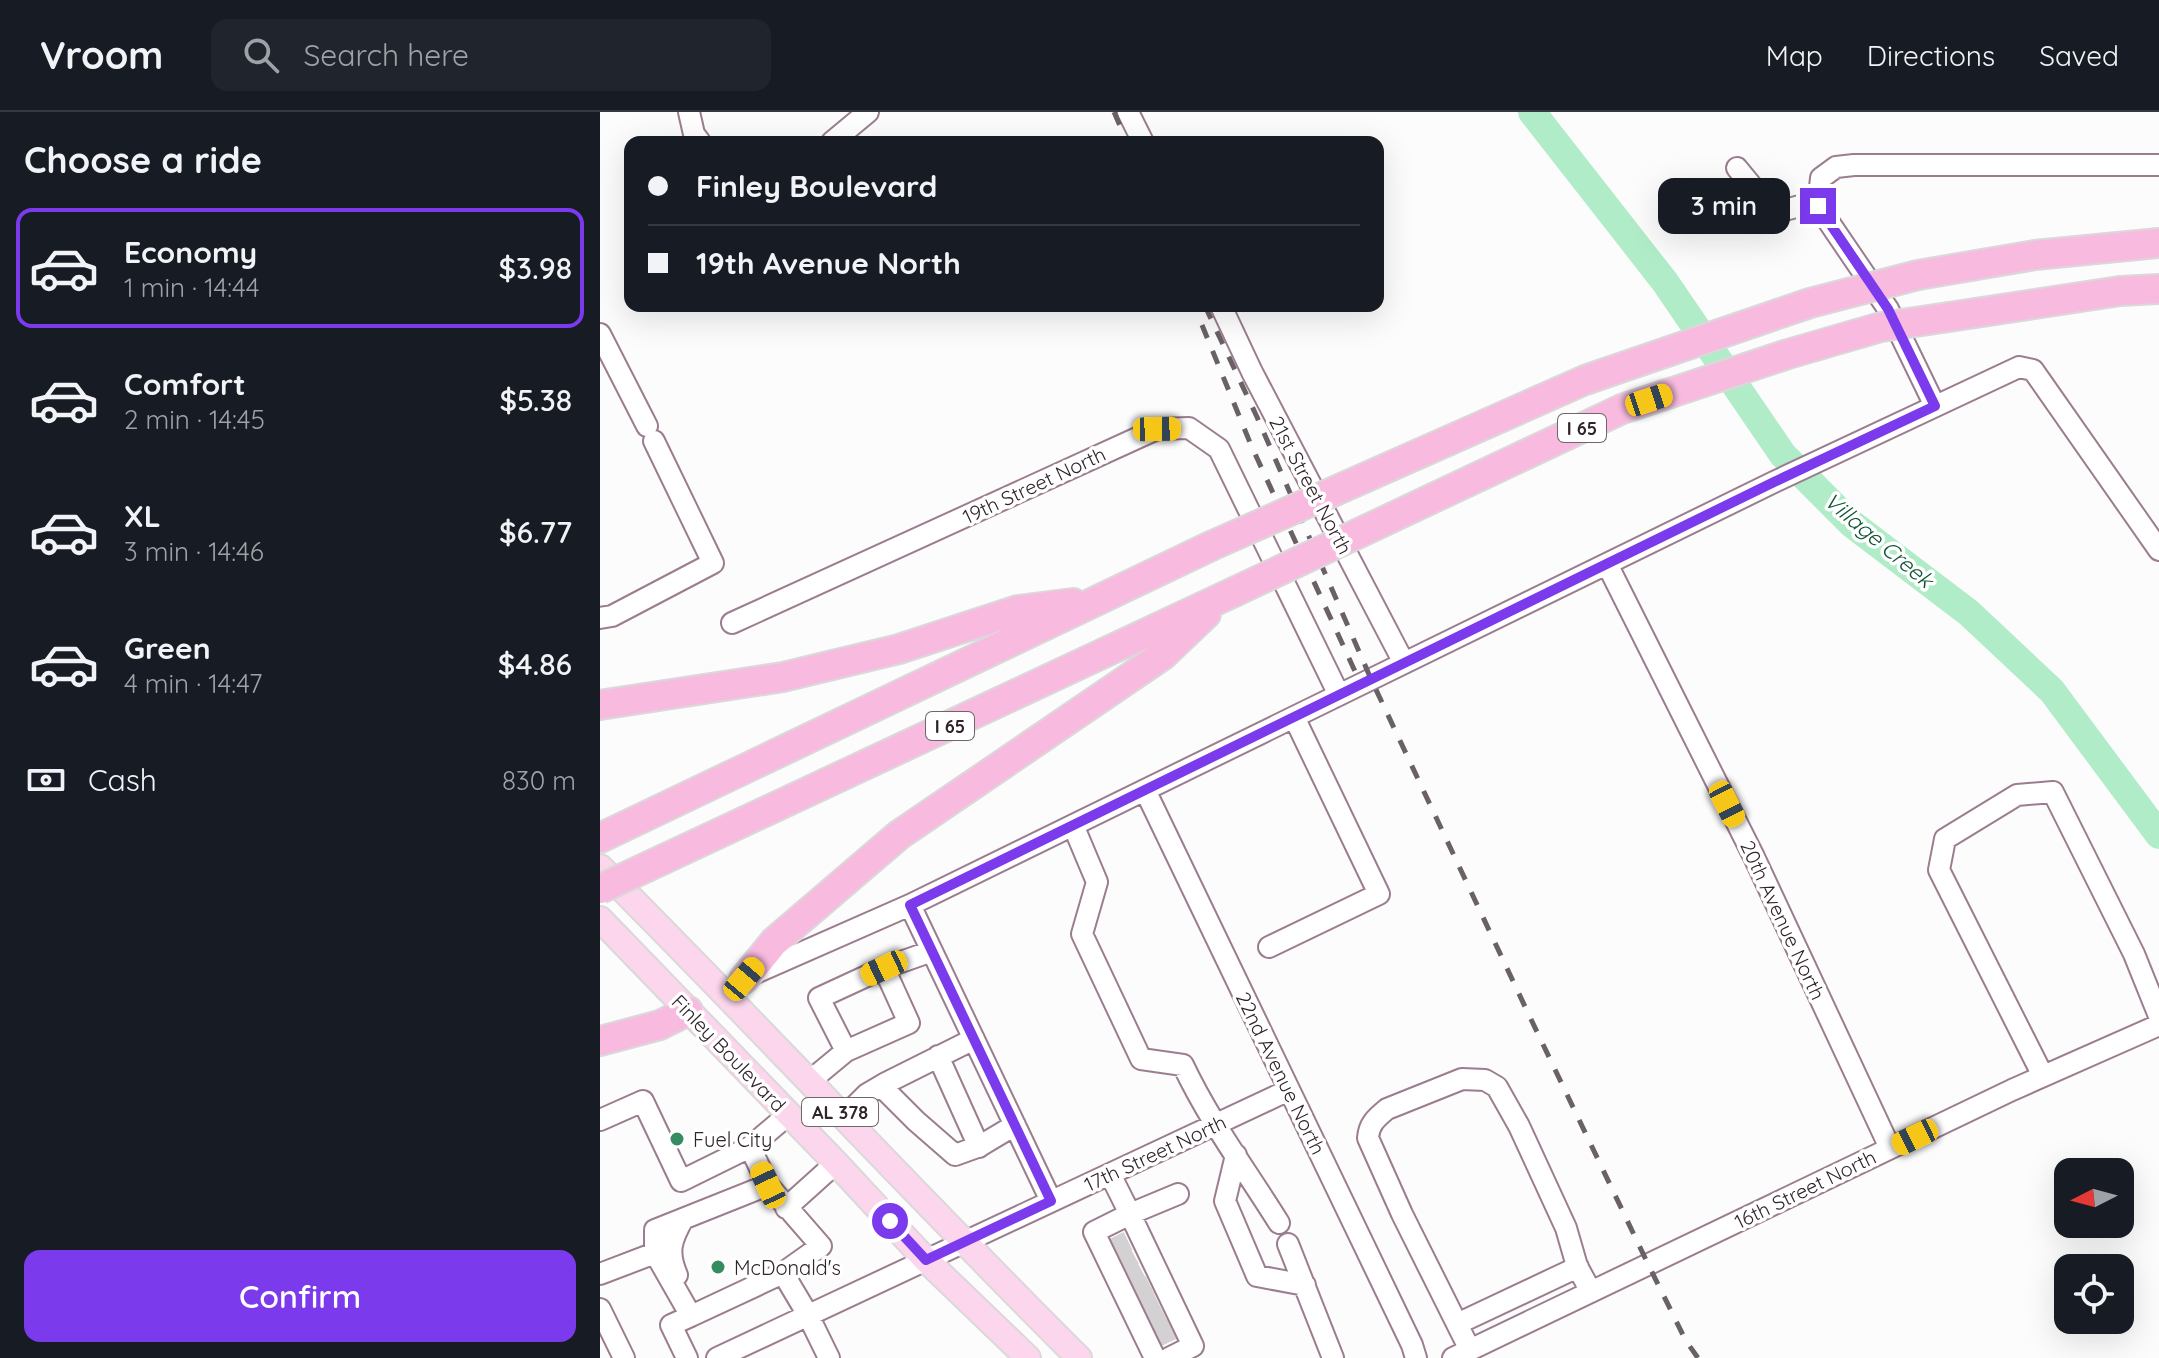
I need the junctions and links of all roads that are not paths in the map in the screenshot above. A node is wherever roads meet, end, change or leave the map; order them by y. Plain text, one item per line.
1 (689, 112) edge
2 (868, 112) edge
3 (1128, 112) edge
4 (696, 136) edge
5 (839, 136) edge
6 (1140, 136) edge
7 (2159, 165) edge
8 (1737, 168) dead end
9 (1818, 201) junction
10 (2159, 243) edge
11 (2159, 289) edge
12 (1224, 312) edge
13 (600, 334) edge
14 (1935, 406) junction
15 (2159, 550) edge
16 (1607, 564) junction
17 (1228, 595) junction
18 (1102, 599) junction
19 (600, 618) edge
20 (732, 623) dead end
21 (1404, 663) junction
22 (1339, 695) junction
23 (600, 705) edge
24 (1294, 717) junction
25 (1145, 790) junction
26 (1073, 825) junction
27 (600, 838) edge
28 (600, 867) edge
29 (600, 889) edge
30 (910, 905) junction
31 (600, 919) edge
32 (1269, 947) dead end
33 (932, 951) junction
34 (884, 968) junction
35 (734, 986) junction
36 (688, 1011) junction
37 (2159, 1016) edge
38 (2159, 1025) edge
39 (974, 1039) junction
40 (600, 1041) edge
41 (846, 1051) junction
42 (938, 1056) junction
43 (2043, 1076) junction
44 (811, 1080) junction
45 (881, 1086) junction
46 (1289, 1090) junction
47 (789, 1114) junction
48 (844, 1117) junction
49 (600, 1120) edge
50 (1015, 1125) junction
51 (1214, 1125) junction
52 (750, 1147) junction
53 (979, 1147) junction
54 (1890, 1148) junction
55 (1236, 1155) junction
56 (836, 1163) junction
57 (1110, 1174) junction
58 (768, 1185) junction
59 (1178, 1194) dead end
60 (1051, 1201) junction
61 (786, 1208) junction
62 (1130, 1214) junction
63 (683, 1219) junction
64 (1279, 1223) dead end
65 (963, 1242) junction
66 (1288, 1244) dead end
67 (655, 1253) junction
68 (926, 1260) junction
69 (1578, 1267) junction
70 (600, 1274) edge
71 (776, 1276) junction
72 (1305, 1285) junction
73 (1143, 1291) edge
74 (1591, 1292) junction
75 (600, 1309) edge
76 (808, 1315) junction
77 (691, 1316) junction
78 (1457, 1324) junction
79 (1461, 1354) edge
80 (624, 1358) edge
81 (687, 1358) edge
82 (717, 1358) edge
83 (829, 1358) edge
84 (1028, 1358) edge
85 (1079, 1358) edge
86 (1169, 1358) edge
87 (1333, 1358) edge
88 (1416, 1358) edge

1 - 4 street
2 - 5 street
3 - 6 street
7 - 9 street
8 - 9 street
9 - 14 street
10 - 18 highway, I 65, bridge
11 - 17 highway, I 65, bridge
12 - 21 street, 21st Street North
13 - 19 street
14 - 15 street
14 - 16 street
16 - 21 street
16 - 54 street, 20th Avenue North
17 - 29 highway, I 65, bridge
17 - 35 highway
18 - 23 highway
18 - 27 highway, I 65
20 - 22 street, 19th Street North
21 - 22 street
22 - 24 street
24 - 25 street
24 - 32 street
25 - 26 street
25 - 46 street, 22nd Avenue North
26 - 30 street
26 - 51 street
28 - 35 main road, Finley Boulevard / AL 378
30 - 33 street
30 - 35 street
31 - 36 main road, Finley Boulevard / AL 378
33 - 34 street
33 - 39 street
34 - 41 street
34 - 41 street
35 - 36 main road
35 - 44 main road, Finley Boulevard / AL 378
36 - 40 highway
36 - 47 main road, Finley Boulevard / AL 378
37 - 43 street
38 - 43 street, 16th Street North
39 - 42 street
39 - 50 street
41 - 44 street
42 - 45 street
42 - 53 street
43 - 54 street, 16th Street North
44 - 48 main road, Finley Boulevard / AL 378
45 - 48 street
45 - 53 street
46 - 51 street, 17th Street North
46 - 88 street, 22nd Avenue North
47 - 52 street
47 - 56 main road, Finley Boulevard / AL 378
48 - 65 main road, Finley Boulevard / AL 378
49 - 52 street
50 - 53 street
50 - 60 street
51 - 55 street
51 - 57 street, 17th Street North
52 - 58 street
54 - 74 street, 16th Street North
55 - 64 street
55 - 72 street
56 - 61 street
56 - 68 main road, Finley Boulevard / AL 378
57 - 60 street, 17th Street North
57 - 62 street
58 - 61 street
58 - 63 street
59 - 62 street
60 - 65 street, 17th Street North
61 - 71 street
62 - 73 street
62 - 73 street
63 - 67 street
63 - 71 street
65 - 68 street, 17th Street North
65 - 85 main road, Finley Boulevard / AL 378
66 - 72 street
67 - 70 street
67 - 77 street
68 - 76 street, 17th Street North
68 - 84 main road, Finley Boulevard / AL 378
69 - 74 street
69 - 78 street
69 - 78 street
71 - 76 street
71 - 77 street
72 - 87 street
73 - 86 street
74 - 79 street, 16th Street North
75 - 80 street
76 - 82 street, 17th Street North
76 - 83 street
77 - 81 street
78 - 79 street

